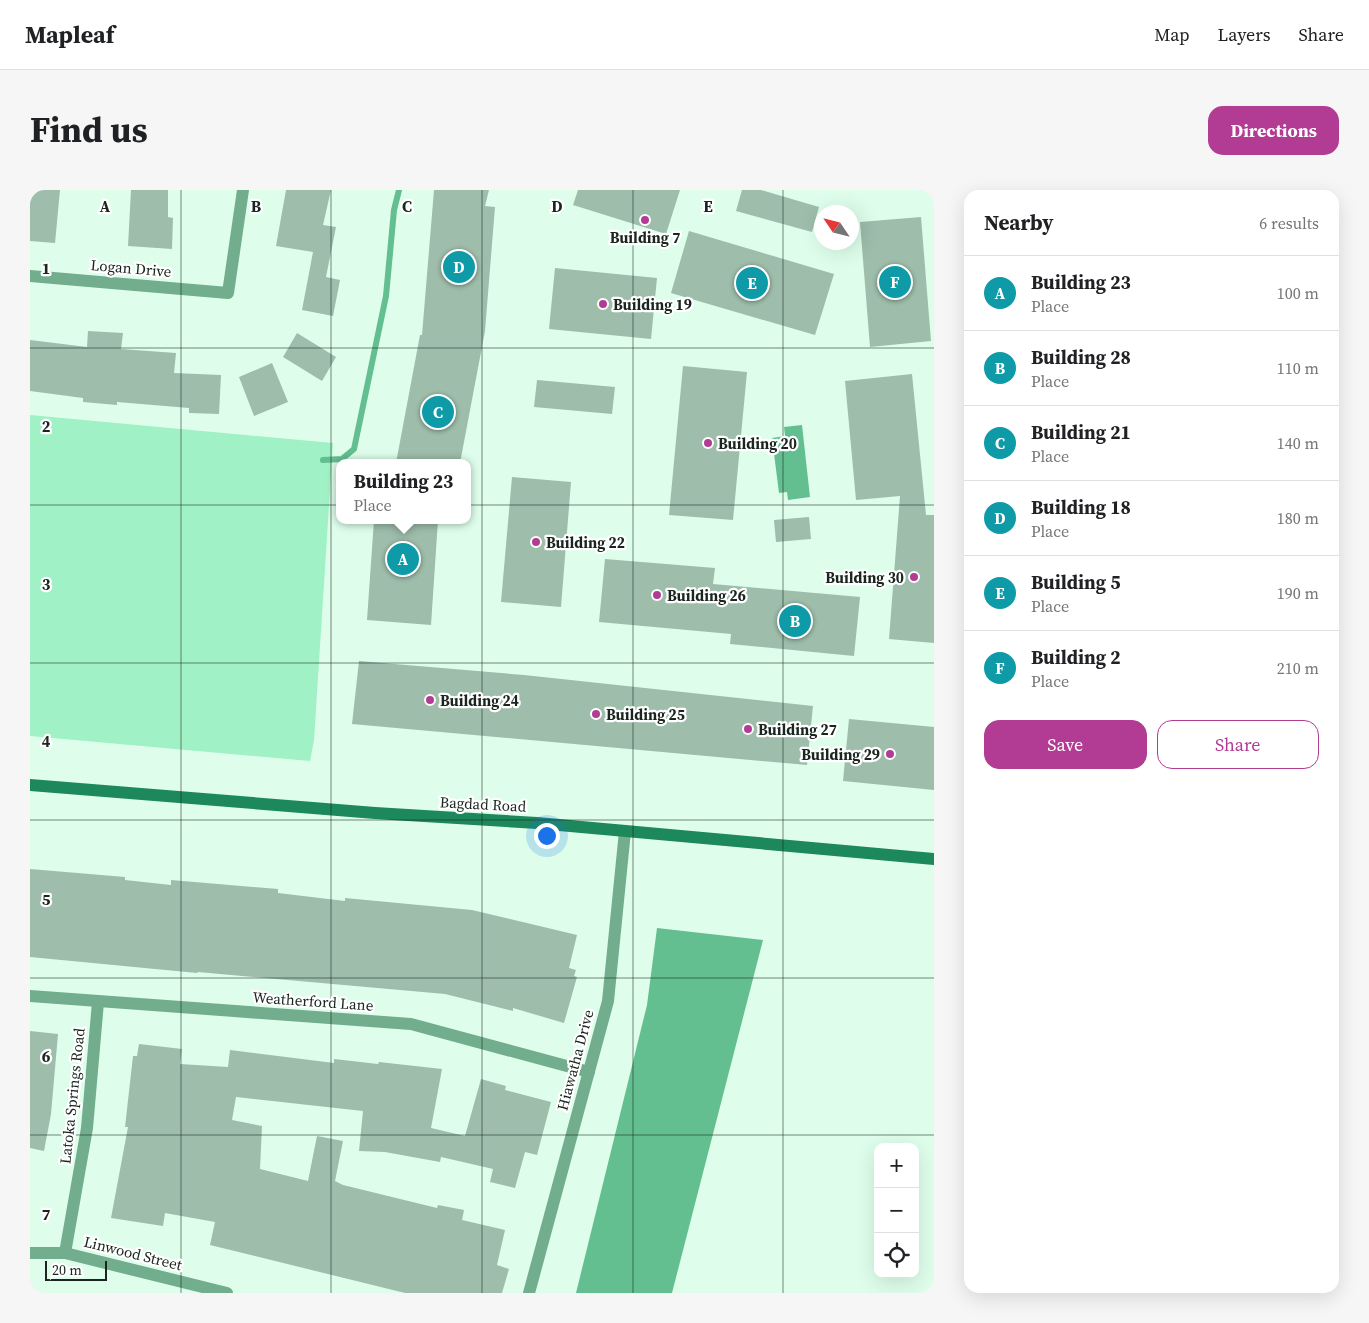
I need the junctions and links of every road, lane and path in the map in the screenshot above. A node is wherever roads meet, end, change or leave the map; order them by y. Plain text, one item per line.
1 (243, 190) edge
2 (30, 276) edge
3 (30, 785) edge
4 (625, 831) junction
5 (934, 859) edge
6 (30, 996) edge
7 (98, 1002) junction
8 (589, 1072) junction
9 (30, 1253) edge
10 (65, 1253) junction
11 (227, 1293) edge
12 (530, 1293) edge

1 - 2 street, Logan Drive
3 - 4 street, Bagdad Road
4 - 5 street, Bagdad Road
4 - 8 street, Hiawatha Drive
6 - 7 street, Weatherford Lane
7 - 8 street, Weatherford Lane
7 - 10 street, Latoka Springs Road
8 - 12 street, Hiawatha Drive
9 - 10 street, Linwood Street
10 - 11 street, Linwood Street

